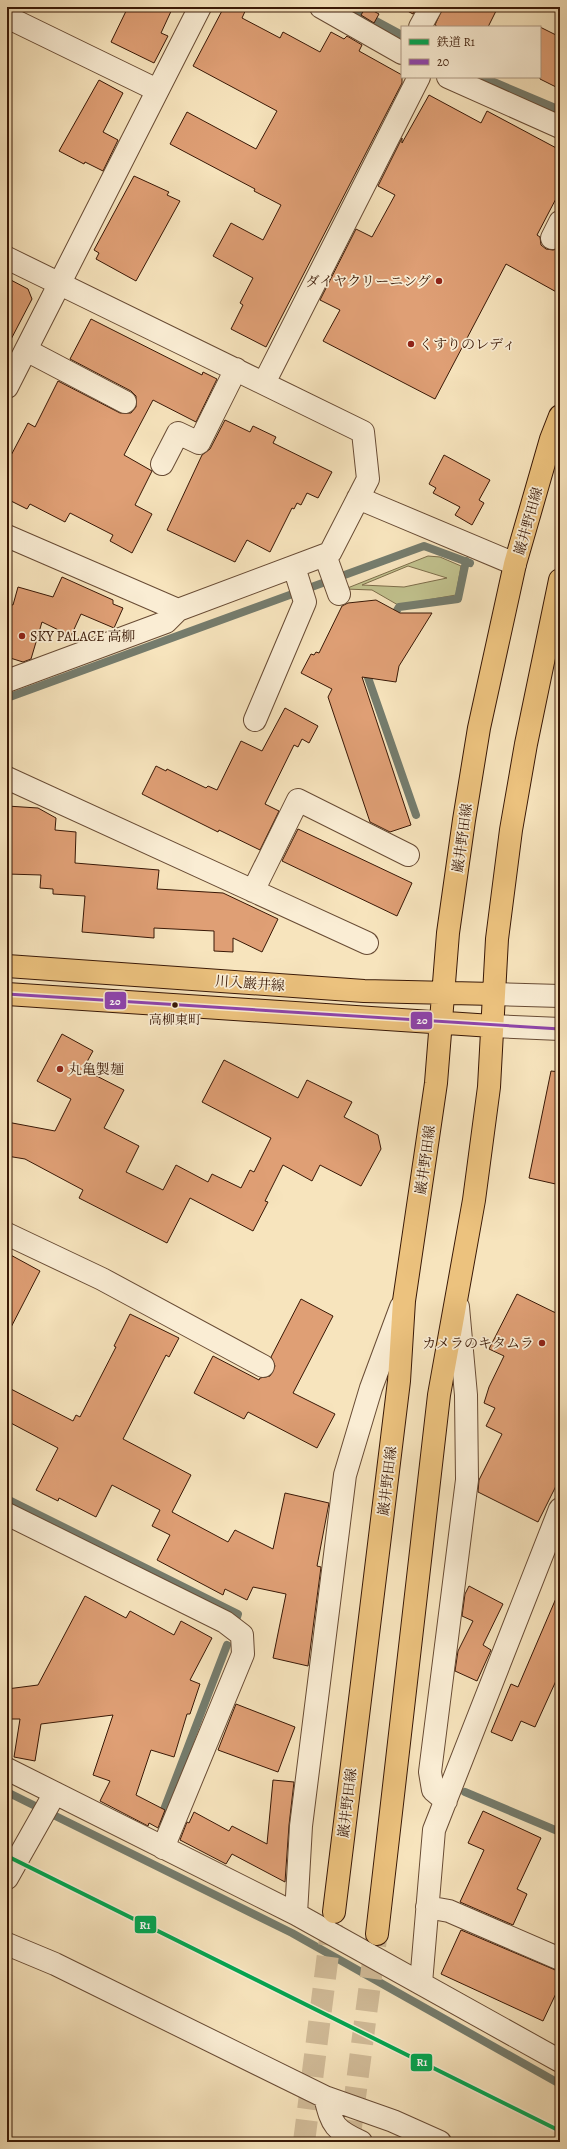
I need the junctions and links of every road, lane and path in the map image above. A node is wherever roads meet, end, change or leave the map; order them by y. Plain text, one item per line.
1 (200, 7) edge
2 (321, 7) edge
3 (431, 7) edge
4 (7, 17) edge
5 (421, 26) edge
6 (401, 52) edge
7 (419, 78) edge
8 (450, 78) edge
9 (157, 90) junction
10 (560, 127) edge
11 (7, 258) edge
12 (60, 284) junction
13 (26, 350) junction
14 (236, 369) junction
15 (264, 383) junction
16 (7, 387) edge
17 (125, 402) dead end
18 (560, 416) edge
19 (162, 464) dead end
20 (358, 498) junction
21 (7, 536) edge
22 (515, 564) junction
23 (296, 574) junction
24 (560, 584) edge
25 (178, 610) junction
26 (7, 681) edge
27 (255, 720) dead end
28 (7, 778) edge
29 (408, 855) dead end
30 (253, 891) junction
31 (367, 943) dead end
32 (7, 966) edge
33 (444, 993) junction
34 (7, 994) edge
35 (494, 994) junction
36 (560, 996) edge
37 (441, 1023) junction
38 (492, 1026) junction
39 (560, 1029) edge
40 (7, 1234) edge
41 (458, 1296) junction
42 (404, 1301) junction
43 (263, 1366) dead end
44 (560, 1509) edge
45 (7, 1514) edge
46 (7, 1769) edge
47 (446, 1801) junction
48 (49, 1804) junction
49 (163, 1848) junction
50 (7, 1878) edge
51 (427, 1907) junction
52 (334, 1912) tunnel mouth
53 (296, 1914) junction
54 (377, 1934) tunnel mouth
55 (7, 1944) edge
56 (560, 1959) edge
57 (421, 1982) junction
58 (560, 2061) edge
59 (325, 2097) junction
60 (361, 2142) edge
61 (440, 2142) edge

1 - 9 street
2 - 6 street
3 - 5 street
4 - 9 street
7 - 15 street
8 - 10 street
9 - 12 street
11 - 12 street
12 - 13 street
12 - 14 street
13 - 16 street
13 - 17 street
14 - 15 street
14 - 19 street
15 - 20 street
18 - 22 main road, 巌井野田線
20 - 22 street
20 - 23 street
21 - 25 street
22 - 33 main road, 巌井野田線
23 - 25 street
23 - 27 street
24 - 35 main road
25 - 26 street
28 - 30 street
29 - 30 street
30 - 31 street
32 - 33 main road, 川入巌井線
33 - 35 main road, 川入巌井線
33 - 37 main road, 巌井野田線
34 - 37 main road, 川入巌井線
35 - 36 street
35 - 38 main road
37 - 38 main road, 川入巌井線
37 - 42 main road, 巌井野田線
38 - 39 street
38 - 41 main road
40 - 43 street
41 - 47 street
41 - 54 main road
42 - 52 main road, 巌井野田線
42 - 53 street
44 - 47 street
45 - 49 street
46 - 48 street
47 - 51 street
48 - 49 street
48 - 50 street
49 - 53 street
51 - 56 street
51 - 57 street
53 - 57 street
55 - 59 street
57 - 58 street
59 - 60 street
59 - 61 street

